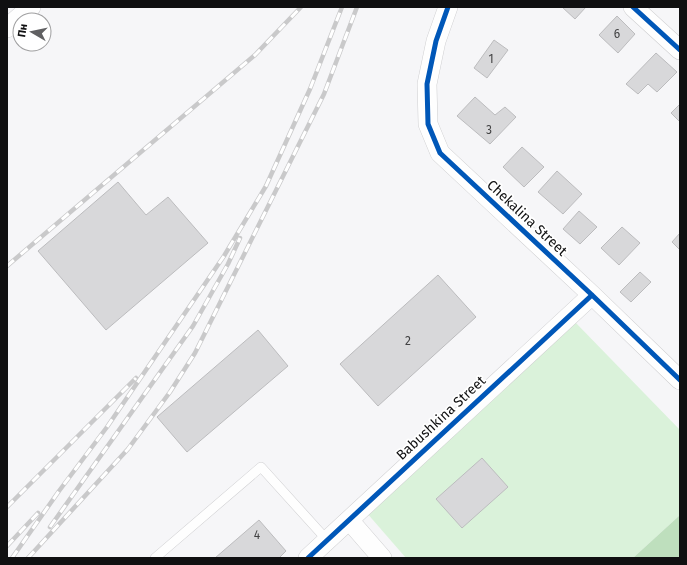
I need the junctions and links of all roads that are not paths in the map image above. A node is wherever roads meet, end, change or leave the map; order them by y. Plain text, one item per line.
1 (31, 7) edge
2 (448, 7) edge
3 (633, 7) edge
4 (7, 28) edge
5 (680, 50) edge
6 (592, 295) junction
7 (680, 380) edge
8 (349, 520) junction
9 (327, 540) junction
10 (155, 558) edge
11 (308, 558) edge
12 (382, 558) edge

1 - 4 street
2 - 6 street, Chekalina Street
3 - 5 street
6 - 7 street, Chekalina Street
6 - 8 street, Babushkina Street
8 - 9 street, Babushkina Street
8 - 12 street
9 - 10 lane
9 - 11 street, Babushkina Street

